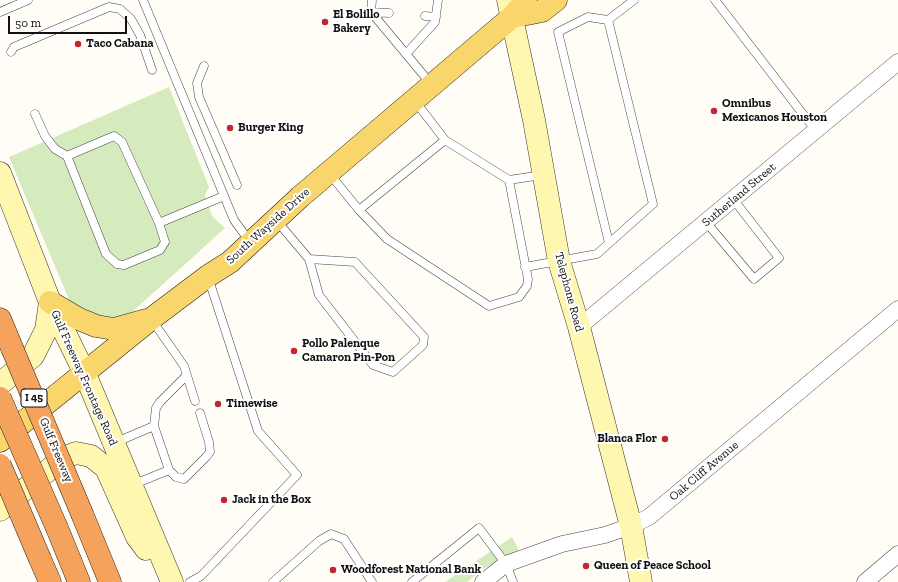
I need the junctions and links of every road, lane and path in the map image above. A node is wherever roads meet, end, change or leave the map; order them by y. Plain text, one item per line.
1 (28, 0) edge
2 (143, 0) edge
3 (372, 0) edge
4 (438, 0) edge
5 (526, 0) edge
6 (556, 0) edge
7 (634, 0) edge
8 (715, 0) edge
9 (510, 8) edge
10 (0, 12) edge
11 (372, 12) junction
12 (390, 13) dead end
13 (425, 16) dead end
14 (436, 17) junction
15 (608, 20) junction
16 (11, 52) dead end
17 (406, 54) junction
18 (898, 62) edge
19 (204, 66) dead end
20 (152, 70) dead end
21 (431, 85) junction
22 (414, 100) junction
23 (35, 114) dead end
24 (816, 131) junction
25 (445, 140) junction
26 (67, 156) junction
27 (0, 173) edge
28 (328, 173) junction
29 (543, 174) junction
30 (509, 180) junction
31 (237, 185) dead end
32 (224, 196) junction
33 (733, 199) junction
34 (359, 210) junction
35 (275, 220) junction
36 (706, 222) junction
37 (159, 223) junction
38 (251, 243) junction
39 (609, 243) junction
40 (309, 259) junction
41 (559, 261) junction
42 (526, 267) junction
43 (208, 276) junction
44 (50, 302) junction
45 (898, 309) edge
46 (0, 319) edge
47 (151, 319) junction
48 (579, 328) junction
49 (85, 374) junction
50 (187, 375) junction
51 (0, 384) edge
52 (0, 398) edge
53 (195, 401) dead end
54 (200, 413) dead end
55 (154, 426) junction
56 (0, 441) edge
57 (114, 444) junction
58 (0, 465) edge
59 (170, 470) junction
60 (131, 485) junction
61 (0, 510) edge
62 (631, 526) junction
63 (898, 554) edge
64 (506, 564) junction
65 (421, 575) junction
66 (171, 580) edge
67 (50, 582) edge
68 (79, 582) edge
69 (110, 582) edge
70 (190, 582) edge
71 (273, 582) edge
72 (372, 582) edge
73 (412, 582) edge
74 (426, 582) edge
75 (483, 582) edge
76 (512, 582) edge
77 (641, 582) edge
78 (865, 582) edge

1 - 10 lane
2 - 32 lane
3 - 11 lane
4 - 14 lane
5 - 9 main road, South Wayside Drive
6 - 9 main road, South Wayside Drive
7 - 15 lane
8 - 24 lane
9 - 21 main road, South Wayside Drive
9 - 29 main road, Telephone Road
11 - 12 lane
11 - 17 lane
13 - 14 lane
14 - 17 lane
15 - 39 lane
15 - 39 lane
16 - 20 lane
17 - 21 lane
18 - 24 street, Sutherland Street
19 - 31 lane
21 - 22 main road, South Wayside Drive
22 - 25 lane
22 - 28 main road, South Wayside Drive
23 - 26 lane
24 - 33 street, Sutherland Street
25 - 30 lane
25 - 34 lane
26 - 37 lane
26 - 37 lane
27 - 44 main road, Gulf Freeway Frontage Road
28 - 34 lane
28 - 35 main road, South Wayside Drive
29 - 30 lane
29 - 41 main road, Telephone Road
30 - 42 lane
32 - 37 lane
32 - 38 lane
33 - 36 street, Sutherland Street
33 - 36 lane
34 - 42 lane
35 - 38 main road, South Wayside Drive
35 - 40 lane
36 - 48 street, Sutherland Street
38 - 43 main road, South Wayside Drive
39 - 41 lane
40 - 40 lane
41 - 42 lane
41 - 48 main road, Telephone Road
43 - 47 main road, South Wayside Drive
43 - 70 lane
44 - 47 main road
44 - 49 main road, Gulf Freeway Frontage Road
44 - 51 main road
45 - 62 street, Oak Cliff Avenue
46 - 69 highway, Gulf Freeway / I 45, bridge
47 - 49 main road, South Wayside Drive
47 - 50 lane
48 - 62 main road, Telephone Road
49 - 56 main road, South Wayside Drive
49 - 57 main road, Gulf Freeway Frontage Road
50 - 53 lane
50 - 55 lane
52 - 68 highway, bridge
54 - 59 lane
55 - 57 lane
55 - 59 lane
57 - 60 main road, Gulf Freeway Frontage Road
58 - 67 highway, bridge
59 - 60 lane
60 - 66 main road, Gulf Freeway Frontage Road
61 - 66 main road
62 - 64 street, Oak Cliff Avenue
62 - 77 main road, Telephone Road
63 - 78 street
64 - 65 lane
64 - 75 street, Oak Cliff Avenue
64 - 76 lane
65 - 73 lane
65 - 74 lane
71 - 72 lane

